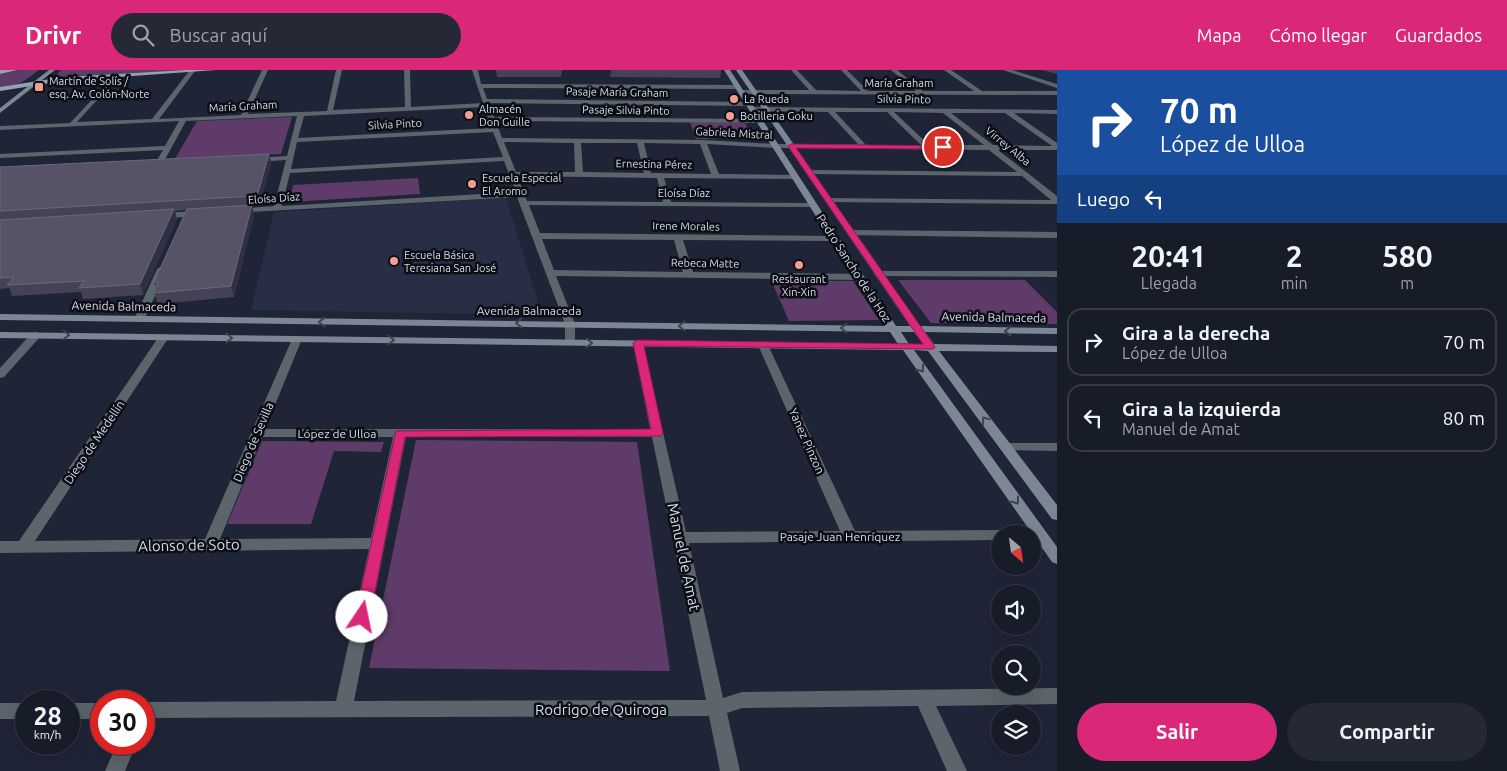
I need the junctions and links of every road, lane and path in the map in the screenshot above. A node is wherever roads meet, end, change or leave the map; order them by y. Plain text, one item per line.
1 (15, 70) edge
2 (41, 70) edge
3 (52, 70) edge
4 (213, 70) edge
5 (265, 70) edge
6 (339, 70) edge
7 (407, 70) edge
8 (475, 70) edge
9 (727, 70) edge
10 (739, 70) edge
11 (794, 70) edge
12 (844, 70) edge
13 (894, 70) edge
14 (947, 70) edge
15 (1006, 70) edge
16 (1025, 70) edge
17 (192, 71) edge
18 (0, 72) edge
19 (117, 76) junction
20 (1057, 80) edge
21 (38, 81) junction
22 (20, 85) junction
23 (479, 86) junction
24 (1057, 86) edge
25 (657, 87) junction
26 (0, 88) edge
27 (739, 90) junction
28 (754, 92) junction
29 (814, 92) junction
30 (867, 93) junction
31 (922, 93) junction
32 (1057, 93) edge
33 (981, 94) junction
34 (7, 95) dead end
35 (486, 103) junction
36 (663, 103) junction
37 (750, 106) junction
38 (408, 109) junction
39 (766, 109) junction
40 (830, 110) junction
41 (888, 110) junction
42 (945, 110) junction
43 (0, 111) edge
44 (1006, 111) junction
45 (330, 112) junction
46 (1057, 112) edge
47 (301, 114) junction
48 (244, 116) junction
49 (492, 118) junction
50 (184, 119) junction
51 (154, 120) junction
52 (670, 120) junction
53 (760, 121) junction
54 (72, 124) junction
55 (0, 128) edge
56 (496, 130) junction
57 (294, 140) junction
58 (500, 140) junction
59 (578, 141) junction
60 (640, 141) junction
61 (703, 142) junction
62 (776, 146) junction
63 (791, 146) junction
64 (864, 147) junction
65 (927, 147) junction
66 (1057, 147) edge
67 (168, 148) junction
68 (992, 148) junction
69 (0, 156) edge
70 (290, 158) junction
71 (507, 159) junction
72 (243, 160) edge
73 (167, 164) edge
74 (148, 165) edge
75 (158, 165) junction
76 (287, 171) junction
77 (809, 172) junction
78 (513, 174) junction
79 (1024, 174) junction
80 (579, 175) junction
81 (648, 176) junction
82 (660, 176) junction
83 (716, 176) junction
84 (796, 177) junction
85 (520, 194) junction
86 (828, 200) junction
87 (1057, 201) edge
88 (524, 203) junction
89 (668, 204) junction
90 (814, 205) junction
91 (277, 209) junction
92 (232, 212) edge
93 (213, 213) edge
94 (146, 217) edge
95 (851, 233) junction
96 (536, 236) junction
97 (1057, 236) edge
98 (678, 237) junction
99 (835, 239) junction
100 (166, 258) edge
101 (550, 273) junction
102 (879, 274) junction
103 (1057, 274) edge
104 (689, 275) junction
105 (860, 277) junction
106 (0, 317) edge
107 (139, 320) junction
108 (570, 324) junction
109 (893, 329) junction
110 (917, 329) junction
111 (1057, 332) edge
112 (0, 335) edge
113 (36, 335) junction
114 (164, 337) junction
115 (297, 339) junction
116 (570, 342) junction
117 (638, 343) junction
118 (763, 345) junction
119 (905, 347) junction
120 (930, 347) junction
121 (1057, 349) edge
122 (0, 375) edge
123 (257, 433) junction
124 (400, 433) junction
125 (657, 433) junction
126 (1006, 447) junction
127 (1057, 447) edge
128 (1057, 515) edge
129 (1029, 525) edge
130 (991, 535) edge
131 (850, 536) junction
132 (680, 538) junction
133 (1041, 540) edge
134 (377, 543) junction
135 (210, 545) junction
136 (0, 547) edge
137 (23, 547) junction
138 (1057, 558) edge
139 (1057, 696) edge
140 (923, 698) junction
141 (716, 708) junction
142 (343, 709) junction
143 (155, 710) edge
144 (0, 711) edge
145 (15, 711) edge
146 (121, 755) edge
147 (114, 771) edge
148 (730, 771) edge
149 (957, 771) edge

1 - 18 main road
2 - 22 street
3 - 21 street
4 - 17 main road
5 - 48 street
6 - 45 street
7 - 38 street
8 - 23 street
9 - 27 street, Pedro Sancho de la Hoz
10 - 28 street, Pedro Sancho de la Hoz
11 - 29 street
12 - 30 street
13 - 31 street
14 - 33 street
15 - 24 street
16 - 20 street
17 - 19 main road
17 - 51 street
19 - 21 main road
19 - 54 street
21 - 22 main road
21 - 43 street
22 - 26 main road
22 - 34 street
23 - 25 street, María Graham
23 - 35 street
25 - 27 street, María Graham
25 - 36 street
27 - 28 street, María Graham
27 - 37 street, Pedro Sancho de la Hoz
28 - 29 street, María Graham
28 - 39 street, Pedro Sancho de la Hoz
29 - 30 street, María Graham
30 - 31 street, María Graham
31 - 33 street, María Graham
32 - 33 street, María Graham
33 - 44 street
35 - 36 street, Pasaje María Graham
35 - 38 street, María Graham
35 - 49 street
36 - 37 street, Pasaje María Graham
36 - 52 street
37 - 39 street, Silvia Pinto
37 - 53 street, Pedro Sancho de la Hoz
38 - 45 street, María Graham
39 - 40 street, Silvia Pinto
39 - 63 street, Pedro Sancho de la Hoz
40 - 41 street, Silvia Pinto
40 - 64 street
41 - 42 street, Silvia Pinto
41 - 65 street
42 - 44 street, Silvia Pinto
42 - 68 street, Virrey Alba
44 - 46 street, Silvia Pinto
44 - 66 street
45 - 47 street, María Graham
47 - 48 street, María Graham
47 - 57 street
48 - 50 street, María Graham
49 - 52 street, Pasaje Silvia Pinto
49 - 56 street
50 - 51 street, María Graham
50 - 67 street
51 - 54 street, María Graham
52 - 53 street, Pasaje Silvia Pinto
53 - 62 street, Pedro Sancho de la Hoz
54 - 55 street, María Graham
56 - 57 street, Silvia Pinto
56 - 58 street
57 - 70 street
58 - 59 street, Gabriela Mistral
58 - 71 street
59 - 60 street, Gabriela Mistral
59 - 80 street
60 - 61 street, Gabriela Mistral
60 - 81 street
61 - 62 street, Gabriela Mistral
61 - 83 street
62 - 63 street, Gabriela Mistral
62 - 84 street, Pedro Sancho de la Hoz
63 - 64 street, Gabriela Mistral
63 - 77 street, Pedro Sancho de la Hoz
64 - 65 street, Gabriela Mistral
65 - 68 street, Gabriela Mistral
66 - 68 street, Gabriela Mistral
67 - 69 street
67 - 75 street
68 - 79 street, Virrey Alba
70 - 72 street
70 - 76 street
71 - 76 street
71 - 78 street
73 - 75 street
74 - 75 street
76 - 91 street
77 - 79 street
77 - 86 street, Pedro Sancho de la Hoz
78 - 80 street, Ernestina Pérez
78 - 85 street
79 - 87 street, Virrey Alba
80 - 81 street, Ernestina Pérez
81 - 82 street, Ernestina Pérez
82 - 83 street, Ernestina Pérez
82 - 89 street
83 - 84 street, Ernestina Pérez
84 - 90 street, Pedro Sancho de la Hoz
85 - 88 street
85 - 91 street, Eloísa Díaz
86 - 87 street
86 - 95 street, Pedro Sancho de la Hoz
88 - 89 street, Eloísa Díaz
88 - 96 street
89 - 90 street, Eloísa Díaz
90 - 99 street, Pedro Sancho de la Hoz
91 - 92 street, Eloísa Díaz
93 - 94 street
95 - 97 street
95 - 102 street, Pedro Sancho de la Hoz
96 - 98 street, Irene Morales
96 - 101 street
98 - 99 street, Irene Morales
98 - 104 street
99 - 105 street, Pedro Sancho de la Hoz
100 - 107 street
101 - 104 street, Rebeca Matte
101 - 108 street
102 - 103 street
102 - 110 street, Pedro Sancho de la Hoz
104 - 105 street, Rebeca Matte
105 - 109 street, Pedro Sancho de la Hoz
106 - 107 street, Avenida Balmaceda
108 -> 107 street, Avenida Balmaceda
109 -> 108 street, Avenida Balmaceda
108 - 116 street
109 - 110 street, Avenida Balmaceda
109 - 119 street, Pedro Sancho de la Hoz
111 -> 110 street, Avenida Balmaceda
110 - 120 street, Pedro Sancho de la Hoz
112 - 113 street
113 -> 114 street
113 - 122 street
114 -> 115 street
114 - 137 street, Diego de Medellín
115 -> 116 street
115 - 123 street, Diego de Sevilla
116 -> 117 street
117 - 118 street
117 - 125 street, Manuel de Amat
118 - 119 street
118 - 131 street, Yanez Pinzon
119 - 120 street
119 -> 129 street, Pedro Sancho de la Hoz
120 - 121 street
126 -> 120 street, Pedro Sancho de la Hoz
123 - 124 street, López de Ulloa
123 - 135 street, Diego de Sevilla
124 - 125 street, López de Ulloa
124 - 134 street
125 - 132 street, Manuel de Amat
126 - 127 street
126 - 128 street, Pedro Sancho de la Hoz
130 - 131 street, Pasaje Juan Henríquez
131 - 132 street, Pasaje Juan Henríquez
132 - 141 street, Manuel de Amat
133 - 138 street, Pedro Sancho de la Hoz
134 - 135 street, Alonso de Soto
134 - 142 street
135 - 137 street, Alonso de Soto
136 - 137 street, Alonso de Soto
139 - 140 street, Rodrigo de Quiroga
140 - 141 street, Rodrigo de Quiroga
140 - 149 street
141 - 142 street, Rodrigo de Quiroga
141 - 148 street, Manuel de Amat
142 - 143 street, Rodrigo de Quiroga
144 - 145 street
146 - 147 street

